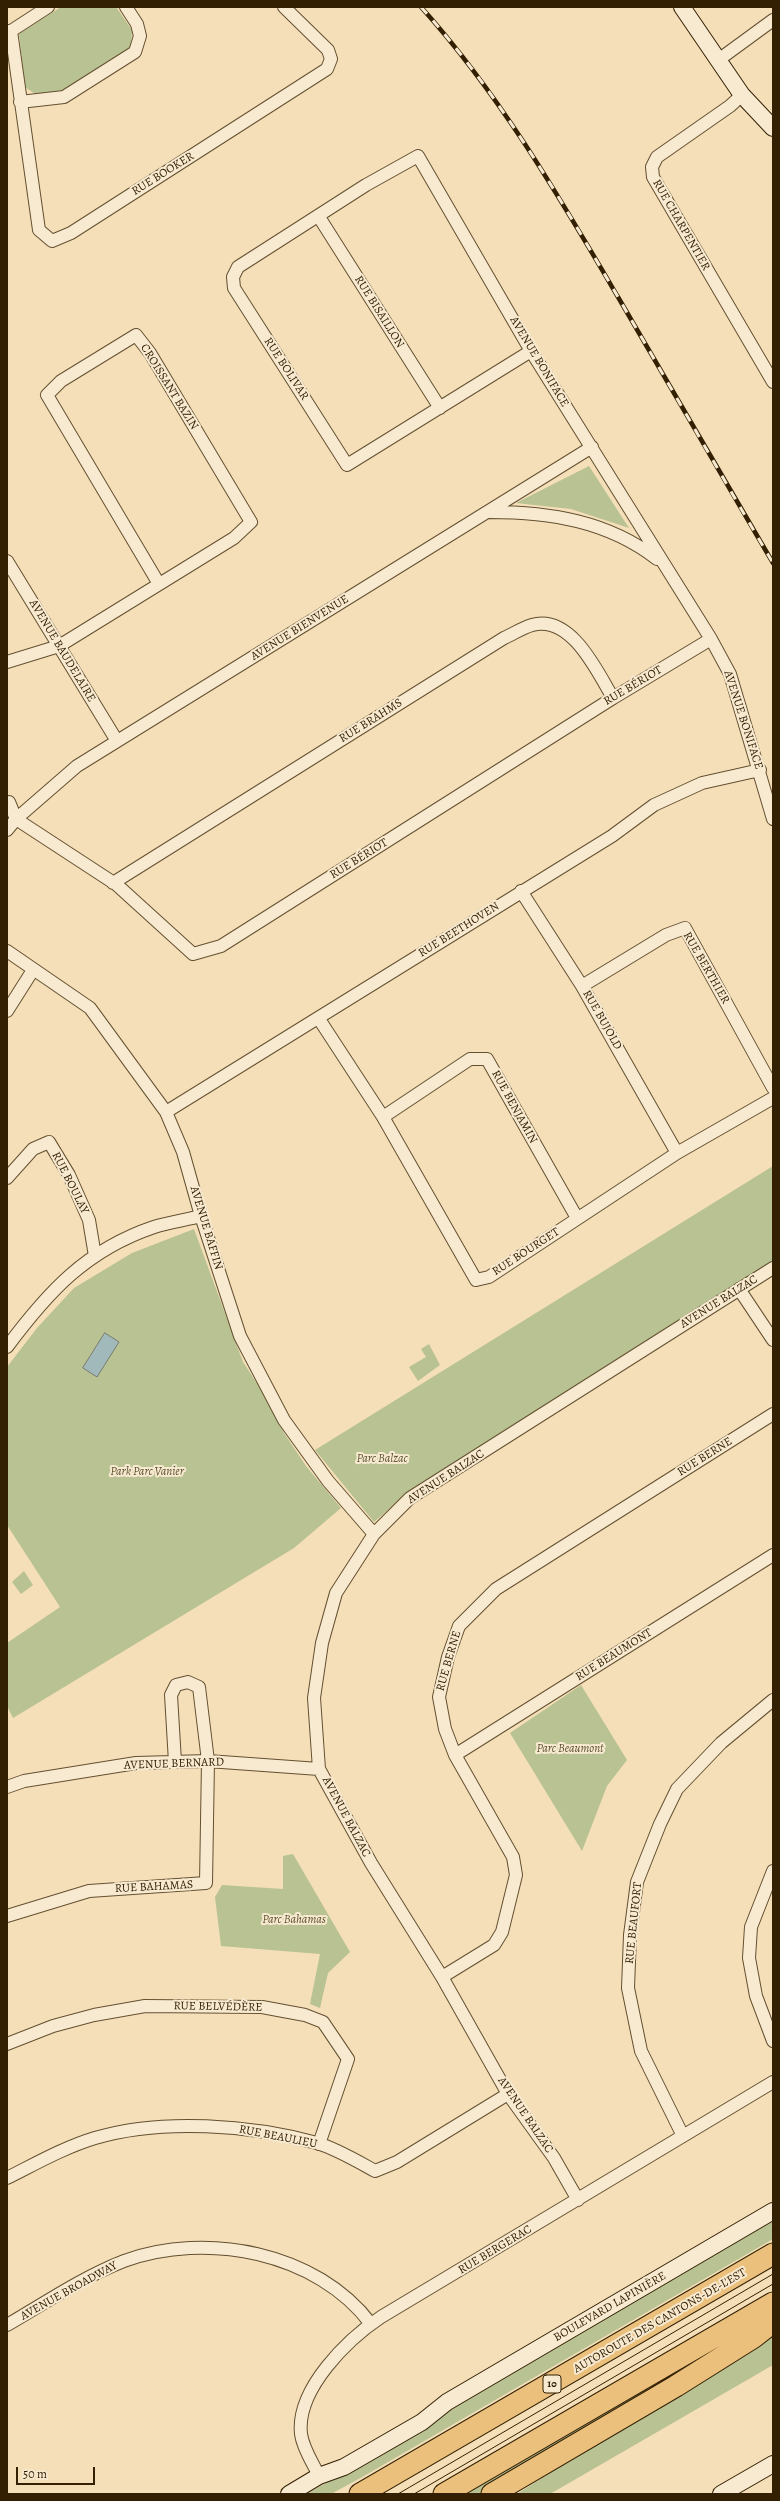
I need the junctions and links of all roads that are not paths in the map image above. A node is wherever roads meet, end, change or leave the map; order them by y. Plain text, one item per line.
1 (48, 7) edge
2 (126, 7) edge
3 (284, 7) edge
4 (682, 7) edge
5 (773, 20) edge
6 (9, 31) edge
7 (717, 61) junction
8 (742, 95) junction
9 (20, 102) junction
10 (773, 128) edge
11 (418, 156) joint
12 (319, 217) junction
13 (531, 351) junction
14 (773, 382) edge
15 (440, 408) junction
16 (592, 447) junction
17 (489, 512) junction
18 (7, 561) edge
19 (664, 564) junction
20 (159, 584) junction
21 (711, 639) junction
22 (59, 646) junction
23 (7, 662) edge
24 (613, 698) junction
25 (117, 741) junction
26 (760, 770) junction
27 (9, 802) dead end
28 (16, 819) junction
29 (773, 819) edge
30 (7, 830) edge
31 (113, 883) junction
32 (521, 891) junction
33 (7, 951) edge
34 (33, 970) junction
35 (582, 986) junction
36 (7, 1011) edge
37 (319, 1019) junction
38 (773, 1088) edge
39 (773, 1098) edge
40 (166, 1112) junction
41 (383, 1117) junction
42 (677, 1152) junction
43 (7, 1178) edge
44 (201, 1216) junction
45 (578, 1218) junction
46 (95, 1256) junction
47 (773, 1268) edge
48 (739, 1289) junction
49 (773, 1340) edge
50 (7, 1347) edge
51 (773, 1414) edge
52 (374, 1534) junction
53 (773, 1555) edge
54 (773, 1700) edge
55 (455, 1755) junction
56 (208, 1761) junction
57 (175, 1762) junction
58 (320, 1769) junction
59 (7, 1787) edge
60 (773, 1871) edge
61 (7, 1916) edge
62 (442, 1977) junction
63 (773, 2041) edge
64 (7, 2044) edge
65 (773, 2082) edge
66 (508, 2094) junction
67 (683, 2136) junction
68 (319, 2144) junction
69 (7, 2178) edge
70 (578, 2200) junction
71 (773, 2211) edge
72 (773, 2254) edge
73 (773, 2303) edge
74 (9, 2320) edge
75 (773, 2322) edge
76 (371, 2324) junction
77 (773, 2464) edge
78 (319, 2476) junction
79 (382, 2480) junction
80 (290, 2494) edge
81 (354, 2494) edge
82 (360, 2494) edge
83 (444, 2494) edge
84 (492, 2494) edge
85 (721, 2494) edge

1 - 6 street, RUE BOOKER
2 - 9 street
3 - 9 street, RUE BOOKER
4 - 7 main road
5 - 7 street
6 - 9 street, RUE BOOKER
7 - 8 main road
8 - 10 main road
8 - 14 street, RUE CHARPENTIER
11 - 12 street, RUE BOLIVAR
11 - 13 street, AVENUE BONIFACE
12 - 15 street, RUE BISAILLON
12 - 15 street, RUE BOLIVAR
13 - 15 street, RUE BOLIVAR
13 - 16 street, AVENUE BONIFACE
16 - 17 street, AVENUE BIENVENUE
16 - 19 street, AVENUE BONIFACE
17 - 19 street, AVENUE BONIFACE
17 - 25 street, AVENUE BIENVENUE
18 - 22 street, AVENUE BAUDELAIRE
19 - 21 street, AVENUE BONIFACE
20 - 20 street, CROISSANT BAZIN
20 - 22 street, CROISSANT BAZIN
21 - 24 street, RUE BÉRIOT
21 - 26 street, AVENUE BONIFACE
22 - 23 street, CROISSANT BAZIN
22 - 25 street, AVENUE BAUDELAIRE
24 - 31 street, RUE BÉRIOT
24 - 31 street, RUE BRAHMS
25 - 28 street, AVENUE BIENVENUE
26 - 29 street, AVENUE BONIFACE
26 - 32 street, RUE BEETHOVEN
27 - 28 street
28 - 30 street, AVENUE BIENVENUE
28 - 31 street, RUE BÉRIOT
32 - 35 street, RUE BUJOLD
32 - 37 street, RUE BEETHOVEN
33 - 34 street, AVENUE BAFFIN
34 - 36 street
34 - 40 street, AVENUE BAFFIN
35 - 38 street, RUE BERTHIER
35 - 42 street, RUE BUJOLD
37 - 40 street, RUE BEETHOVEN
37 - 41 street, RUE BOURGET
39 - 42 street, RUE BOURGET
40 - 44 street, AVENUE BAFFIN
41 - 45 street, RUE BENJAMIN
41 - 45 street, RUE BOURGET
42 - 45 street, RUE BOURGET
43 - 46 street, RUE BOULAY
44 - 46 street
44 - 52 street, AVENUE BAFFIN
46 - 50 street
47 - 48 street, AVENUE BALZAC
48 - 49 street
48 - 52 street, AVENUE BALZAC
51 - 55 street, RUE BERNE
52 - 58 street, AVENUE BALZAC
53 - 55 street, RUE BEAUMONT
54 - 67 street, RUE BEAUFORT
55 - 62 street, RUE BERNE
56 - 57 street, AVENUE BERNARD
56 - 57 street
56 - 58 street, AVENUE BERNARD
56 - 61 street, RUE BAHAMAS
57 - 59 street, AVENUE BERNARD
58 - 62 street, AVENUE BALZAC
60 - 63 street
62 - 66 street, AVENUE BALZAC
64 - 68 street, RUE BELVÉDÈRE
65 - 67 street, RUE BERGERAC
66 - 68 street, RUE BEAULIEU
66 - 70 street, AVENUE BALZAC
67 - 70 street, RUE BERGERAC
68 - 69 street, RUE BEAULIEU
70 - 76 street, RUE BERGERAC
71 - 78 main road, BOULEVARD LAPINIÈRE
72 - 79 highway, AUTOROUTE DES CANTONS-DE-L'EST / 10
73 - 83 highway
74 - 76 street, AVENUE BROADWAY
75 - 84 highway
76 - 78 street, RUE BERGERAC
77 - 85 main road
78 - 80 main road, BOULEVARD LAPINIÈRE
79 - 81 highway
79 - 82 highway, AUTOROUTE DES CANTONS-DE-L'EST / 10

